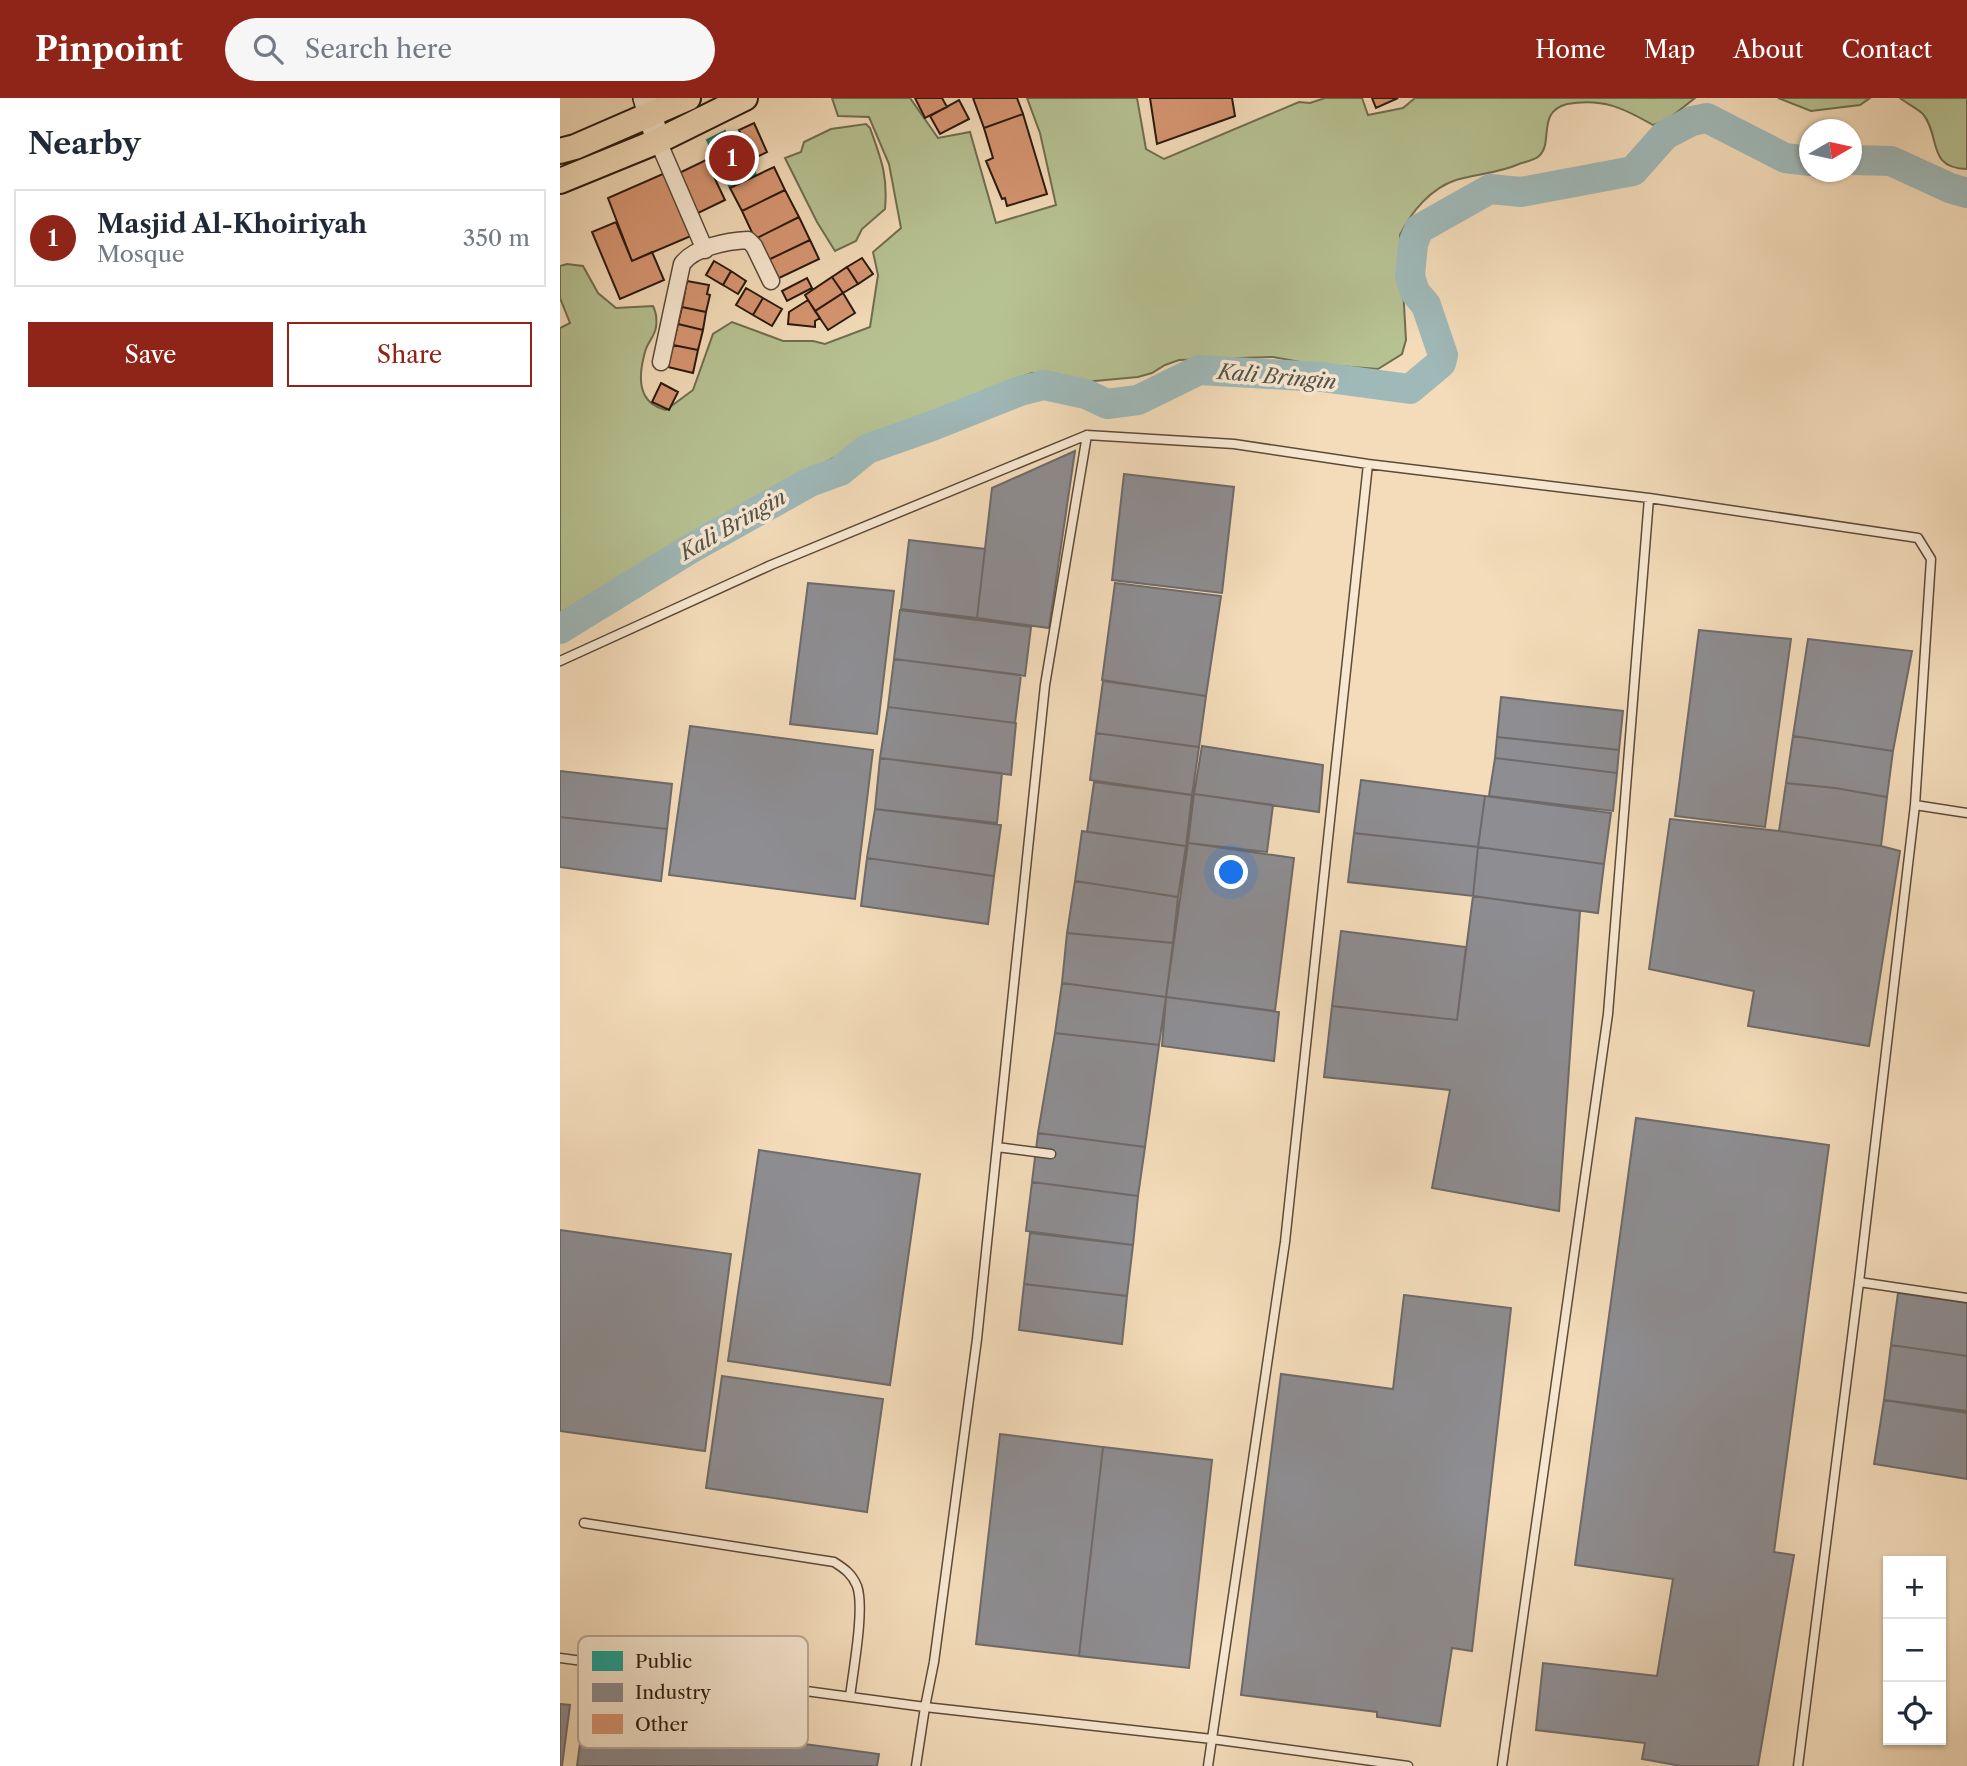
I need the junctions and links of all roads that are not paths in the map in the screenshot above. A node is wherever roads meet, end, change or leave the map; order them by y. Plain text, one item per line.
1 (688, 98) edge
2 (745, 98) edge
3 (648, 107) edge
4 (658, 141) junction
5 (560, 151) edge
6 (560, 181) edge
7 (705, 250) junction
8 (771, 281) dead end
9 (662, 362) dead end
10 (1087, 435) junction
11 (1368, 464) junction
12 (1649, 498) junction
13 (560, 661) edge
14 (1915, 805) junction
15 (1967, 813) edge
16 (997, 1147) junction
17 (1051, 1154) dead end
18 (1859, 1282) junction
19 (1967, 1298) edge
20 (584, 1523) dead end
21 (560, 1658) edge
22 (578, 1660) edge
23 (808, 1691) edge
24 (850, 1697) junction
25 (925, 1707) junction
26 (1212, 1739) junction
27 (916, 1766) edge
28 (1208, 1766) edge
29 (1408, 1766) edge
30 (1502, 1766) edge
31 (1798, 1766) edge

1 - 3 main road
2 - 4 main road
3 - 4 street
3 - 5 main road
4 - 6 main road
4 - 7 street
7 - 8 street
7 - 9 street
10 - 11 lane
10 - 13 lane
10 - 16 lane
11 - 12 lane
11 - 26 lane
12 - 14 lane
12 - 30 lane
14 - 15 lane
14 - 18 lane
16 - 17 lane
16 - 25 lane
18 - 19 lane
18 - 31 lane
20 - 24 lane
21 - 22 lane
23 - 24 lane
24 - 25 lane
25 - 26 lane
25 - 27 lane
26 - 28 lane
26 - 29 lane

